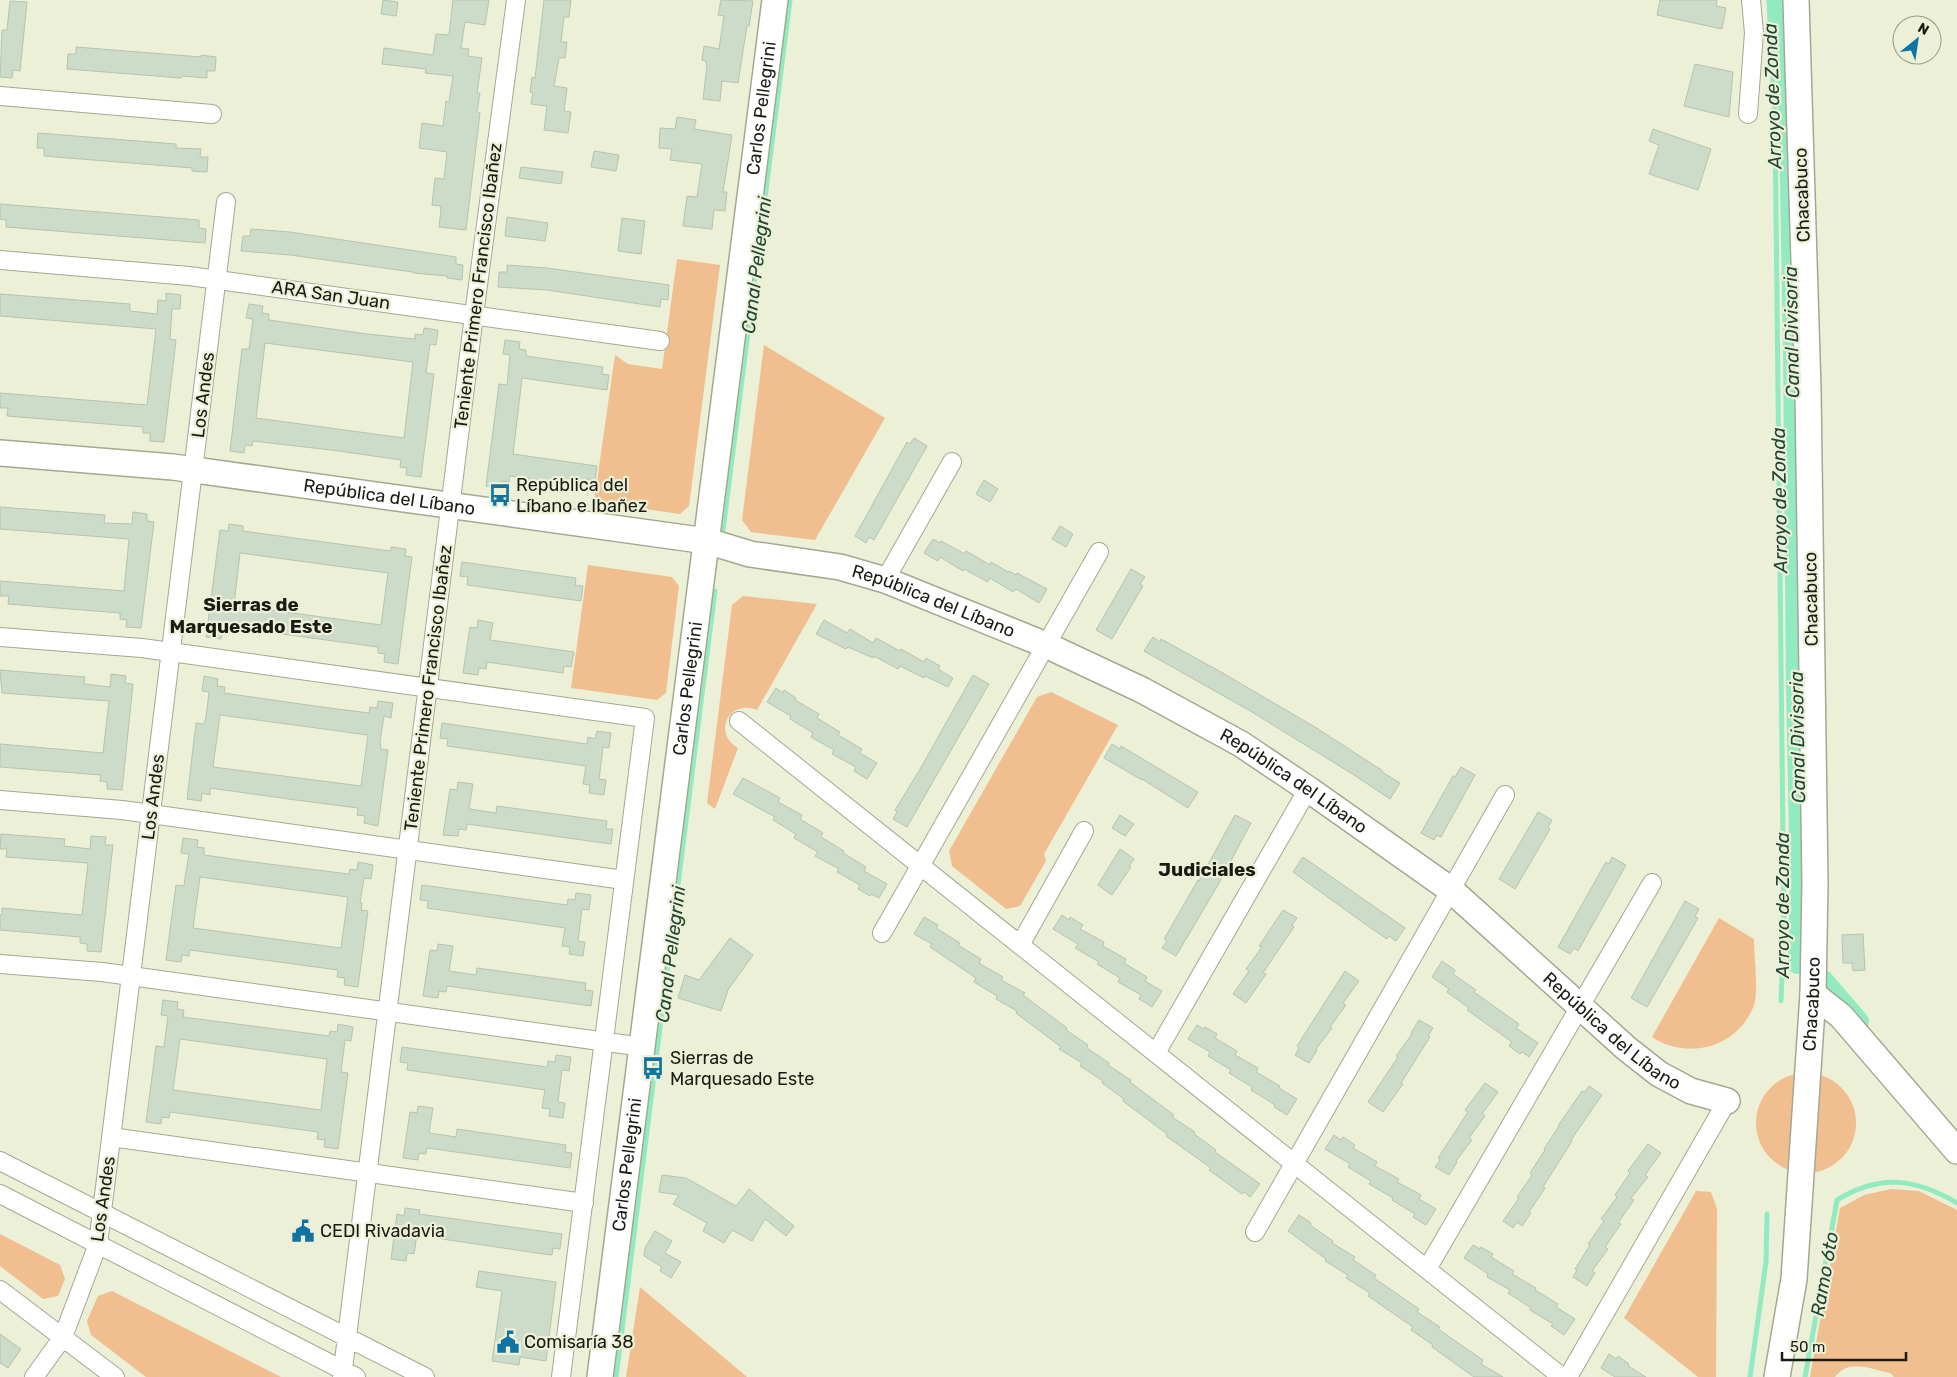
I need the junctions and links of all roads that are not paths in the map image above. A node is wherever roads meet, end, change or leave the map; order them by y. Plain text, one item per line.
1 (516, 0) edge
2 (775, 0) edge
3 (1751, 0) edge
4 (1796, 0) edge
5 (0, 96) edge
6 (212, 114) dead end
7 (1748, 114) dead end
8 (226, 202) dead end
9 (0, 260) edge
10 (217, 279) junction
11 (474, 315) junction
12 (660, 341) dead end
13 (0, 453) edge
14 (952, 462) dead end
15 (193, 470) junction
16 (450, 506) junction
17 (707, 541) junction
18 (1099, 552) dead end
19 (885, 580) junction
20 (0, 637) edge
21 (1046, 645) junction
22 (171, 652) junction
23 (428, 688) junction
24 (739, 721) dead end
25 (1308, 789) junction
26 (1505, 795) dead end
27 (0, 800) edge
28 (151, 814) junction
29 (1084, 831) dead end
30 (408, 850) junction
31 (920, 866) junction
32 (624, 880) junction
33 (1652, 883) dead end
34 (1451, 890) junction
35 (882, 933) dead end
36 (1020, 945) junction
37 (0, 964) edge
38 (131, 976) junction
39 (1812, 994) junction
40 (1580, 1006) junction
41 (388, 1012) junction
42 (604, 1042) junction
43 (643, 1047) junction
44 (1156, 1054) junction
45 (1727, 1101) joint
46 (111, 1137) junction
47 (1957, 1151) edge
48 (0, 1161) edge
49 (1295, 1162) junction
50 (368, 1173) junction
51 (0, 1194) edge
52 (584, 1203) junction
53 (102, 1213) junction
54 (1255, 1232) dead end
55 (98, 1244) junction
56 (1427, 1269) junction
57 (0, 1290) edge
58 (63, 1337) junction
59 (347, 1338) junction
60 (347, 1375) edge
61 (34, 1377) edge
62 (115, 1377) edge
63 (425, 1377) edge
64 (562, 1377) edge
65 (600, 1377) edge
66 (1562, 1377) edge
67 (1568, 1377) edge
68 (1778, 1377) edge

1 - 11 street, Teniente Primero Francisco Ibañez
2 - 17 street, Carlos Pellegrini
3 - 7 street
4 - 39 street, Chacabuco
5 - 6 street
8 - 10 street, Los Andes
9 - 10 street, ARA San Juan
10 - 11 street, ARA San Juan
10 - 15 street, Los Andes
11 - 12 street, ARA San Juan
11 - 16 street, Teniente Primero Francisco Ibañez
13 - 15 street, República del Líbano
14 - 19 street
15 - 16 street, República del Líbano
15 - 22 street, Los Andes
16 - 17 street, República del Líbano
16 - 23 street, Teniente Primero Francisco Ibañez
17 - 19 street, República del Líbano
17 - 43 street, Carlos Pellegrini
18 - 21 street
19 - 21 street, República del Líbano
20 - 22 street
21 - 25 street, República del Líbano
21 - 31 street
22 - 23 street
22 - 28 street, Los Andes
23 - 30 street, Teniente Primero Francisco Ibañez
23 - 32 street
24 - 31 street
25 - 34 street, República del Líbano
25 - 44 street
26 - 34 street
27 - 28 street
28 - 30 street
28 - 38 street, Los Andes
29 - 36 street
30 - 32 street
30 - 41 street, Teniente Primero Francisco Ibañez
31 - 35 street
31 - 36 street
32 - 42 street
33 - 40 street
34 - 40 street, República del Líbano
34 - 49 street
36 - 44 street
37 - 38 street
38 - 41 street
38 - 46 street, Los Andes
39 - 47 street
39 - 68 street, Chacabuco
40 - 45 street, República del Líbano
40 - 56 street
41 - 42 street
41 - 50 street, Teniente Primero Francisco Ibañez
42 - 43 street
42 - 52 street
43 - 65 street, Carlos Pellegrini
44 - 49 street
45 - 67 street
46 - 50 street
46 - 53 street, Los Andes
48 - 53 street
49 - 54 street
49 - 56 street
50 - 52 street
50 - 59 street, Teniente Primero Francisco Ibañez
51 - 55 street
52 - 64 street
53 - 55 street, Los Andes
53 - 59 street
55 - 58 street, Los Andes
55 - 60 street
56 - 66 street
57 - 58 street
58 - 61 street, Los Andes
58 - 62 street
59 - 60 street, Teniente Primero Francisco Ibañez
59 - 63 street

